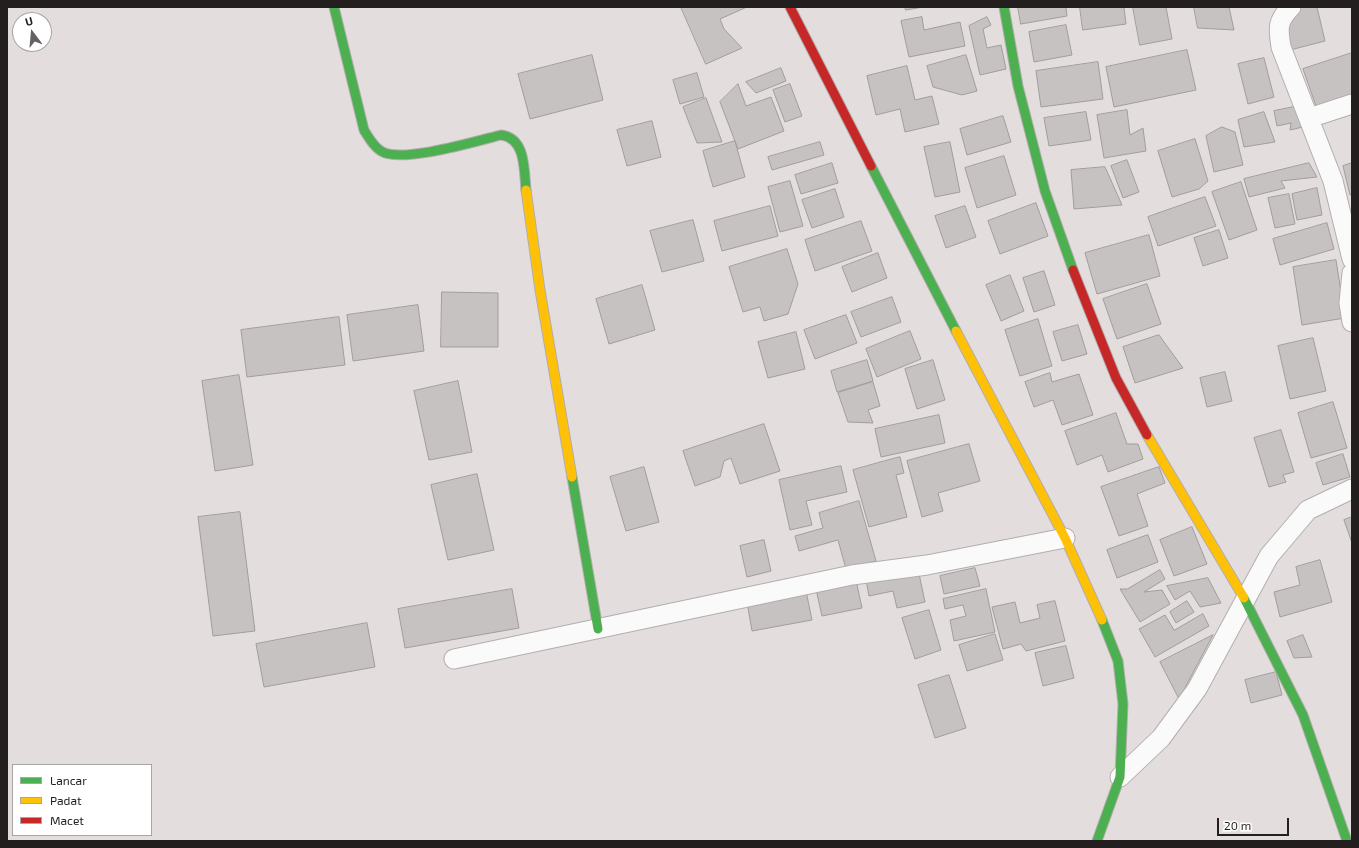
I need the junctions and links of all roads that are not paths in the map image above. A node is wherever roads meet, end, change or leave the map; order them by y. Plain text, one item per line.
1 (334, 7) edge
2 (790, 7) edge
3 (1004, 7) edge
4 (1291, 7) edge
5 (1352, 104) edge
6 (1309, 118) junction
7 (1352, 259) edge
8 (1352, 273) edge
9 (1352, 322) edge
10 (1352, 489) edge
11 (1065, 538) junction
12 (1245, 600) junction
13 (598, 629) junction
14 (454, 659) dead end
15 (1120, 777) junction
16 (1097, 841) edge
17 (1347, 841) edge

1 - 13 main road
2 - 11 main road
3 - 12 main road
4 - 6 street
5 - 6 street
6 - 7 street
8 - 9 street
10 - 12 street
11 - 13 street
11 - 15 main road
12 - 15 street
12 - 17 main road
13 - 14 street
15 - 16 main road

